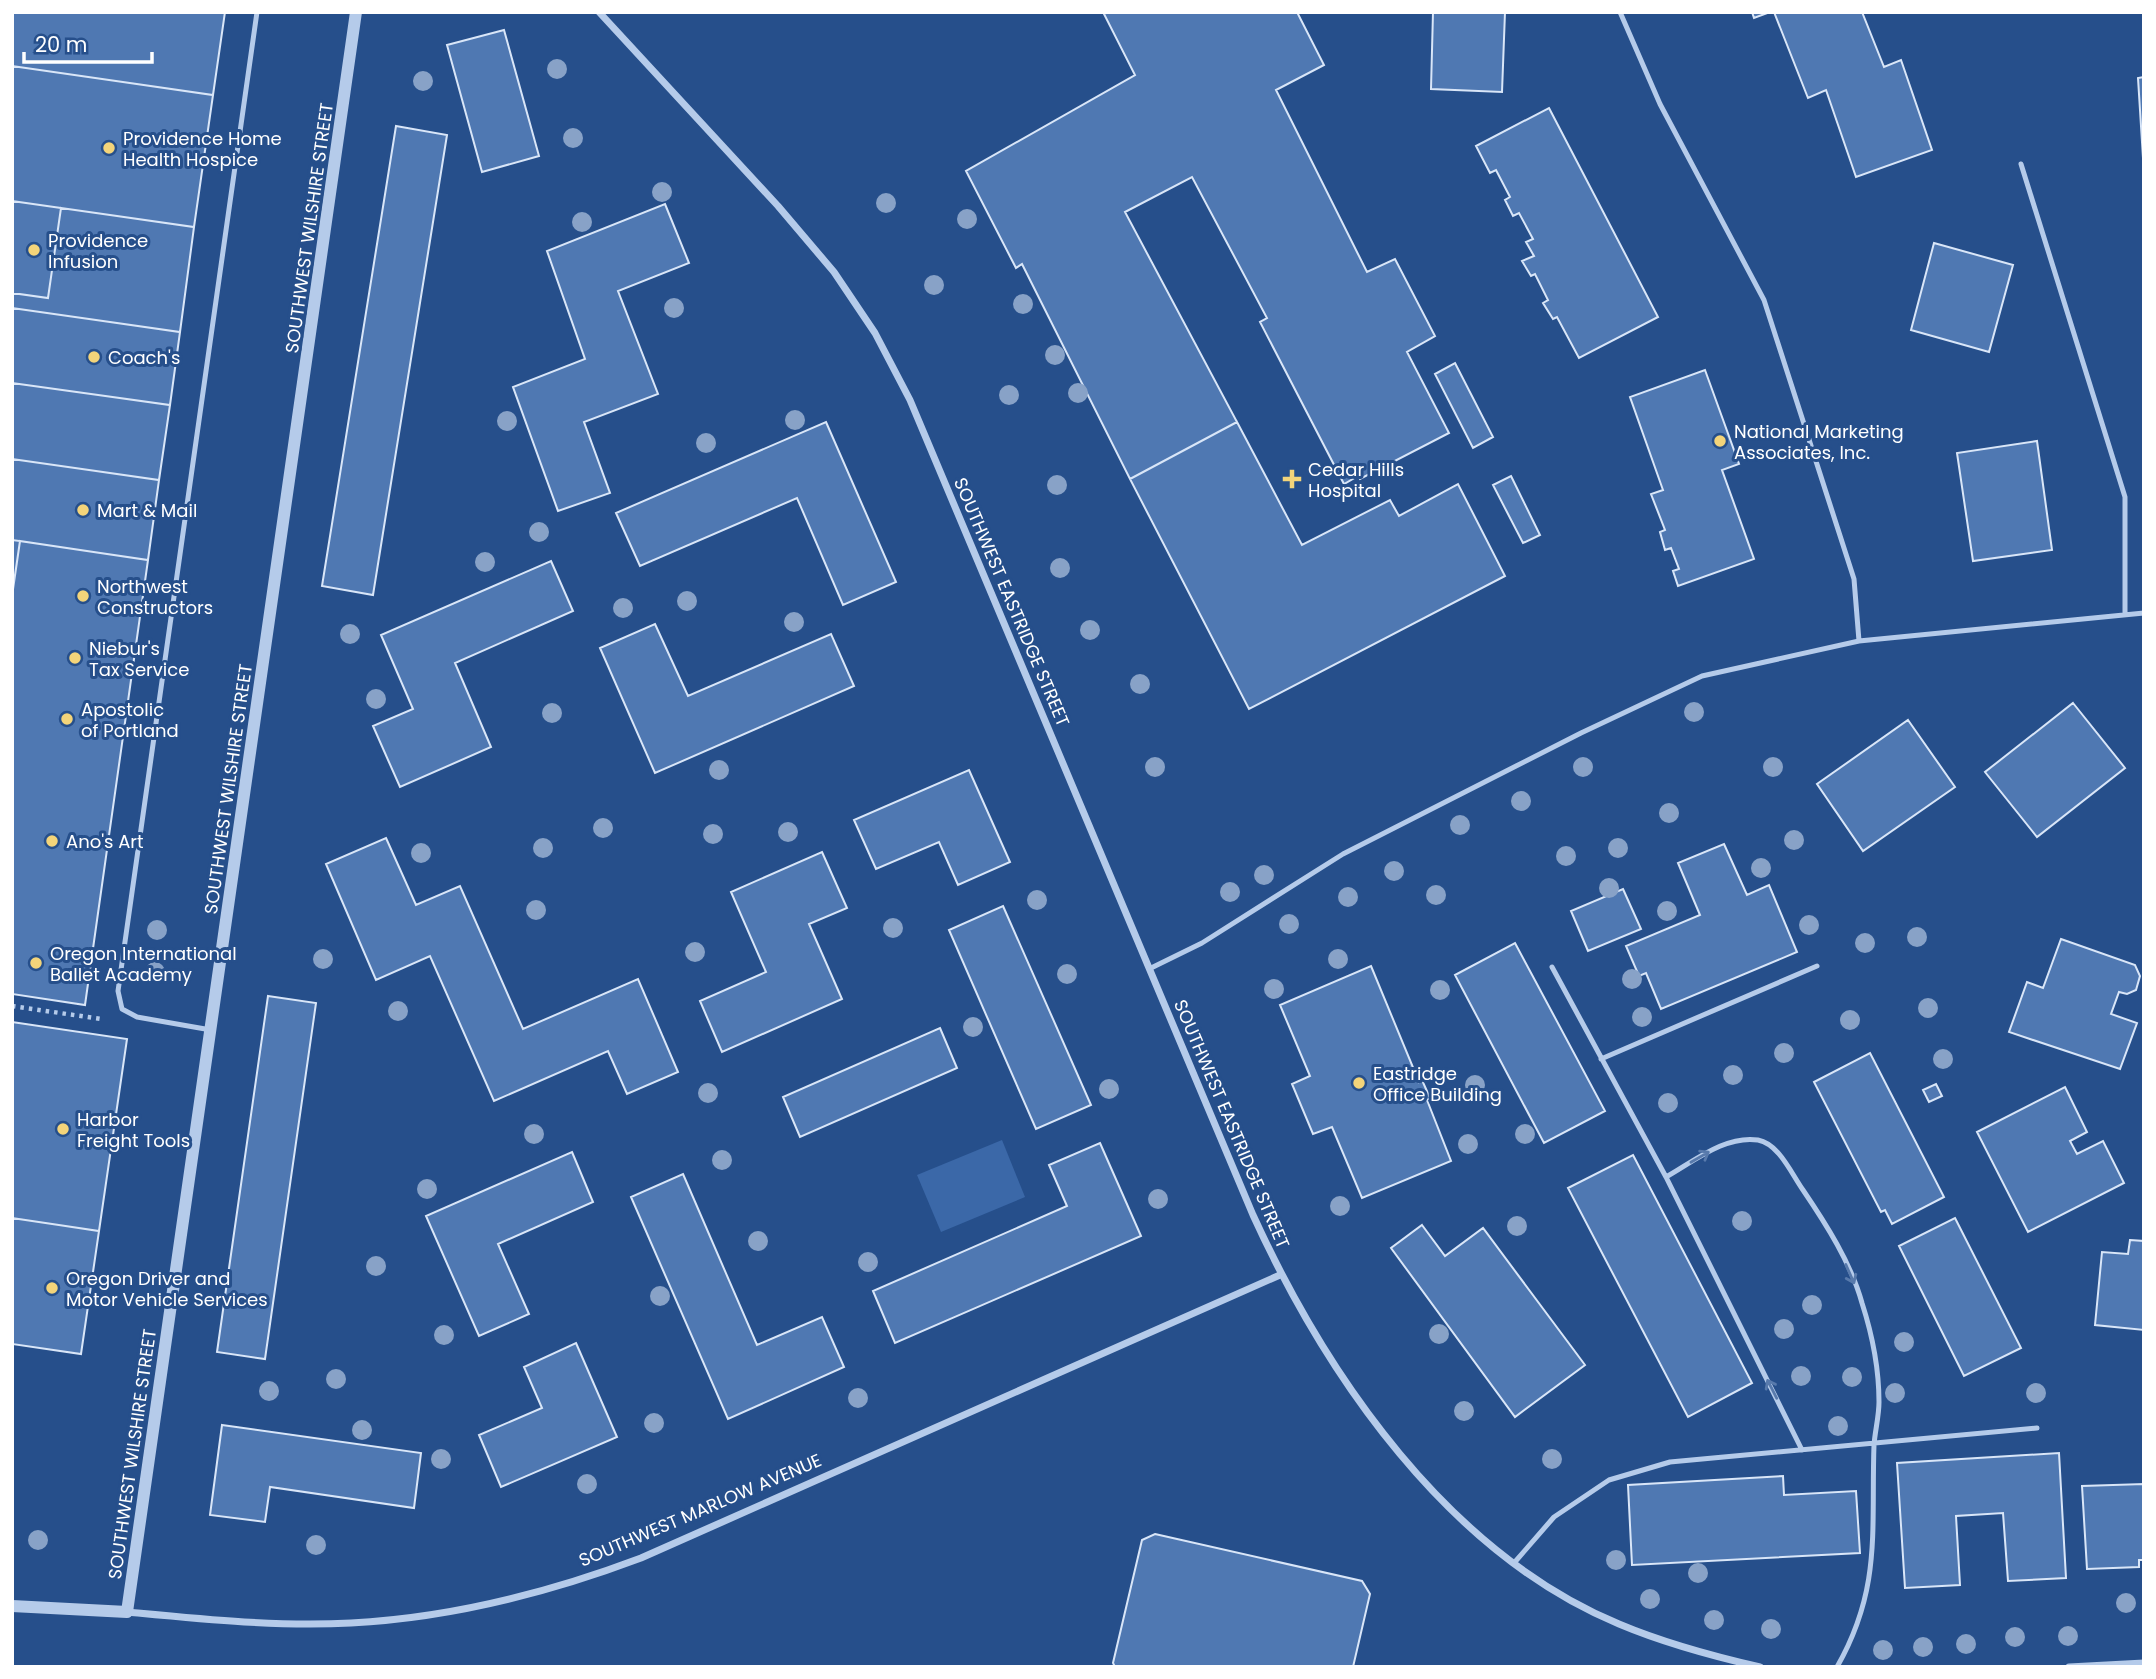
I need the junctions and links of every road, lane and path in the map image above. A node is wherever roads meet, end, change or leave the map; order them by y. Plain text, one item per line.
1 (257, 12) edge
2 (356, 12) edge
3 (599, 12) edge
4 (1620, 12) edge
5 (2021, 163) dead end
6 (2144, 613) edge
7 (2125, 615) junction
8 (1859, 641) junction
9 (1817, 966) dead end
10 (1552, 967) dead end
11 (1149, 969) junction
12 (12, 1006) edge
13 (122, 1009) junction
14 (211, 1030) junction
15 (1601, 1059) junction
16 (1666, 1177) junction
17 (1280, 1275) junction
18 (2037, 1428) dead end
19 (1874, 1443) junction
20 (1802, 1450) junction
21 (1514, 1563) junction
22 (12, 1606) edge
23 (127, 1612) junction
24 (2144, 1663) edge
25 (1760, 1667) edge
26 (1837, 1667) edge
27 (2069, 1667) edge

1 - 13 lane
2 - 14 street, SOUTHWEST WILSHIRE STREET
3 - 11 street, SOUTHWEST EASTRIDGE STREET
4 - 8 lane
5 - 7 lane
6 - 7 lane
7 - 8 lane
8 - 11 lane
9 - 15 lane
10 - 15 lane
11 - 17 street, SOUTHWEST EASTRIDGE STREET
12 - 13 path
13 - 14 lane
14 - 23 street, SOUTHWEST WILSHIRE STREET
15 - 16 lane
16 -> 19 lane
20 -> 16 lane
17 - 21 street, SOUTHWEST EASTRIDGE STREET
17 - 23 street, SOUTHWEST MARLOW AVENUE
18 - 19 lane
19 - 20 lane
19 - 26 lane
20 - 21 lane
21 - 25 street, SOUTHWEST EASTRIDGE STREET
22 - 23 street, SOUTHWEST MARLOW AVENUE
24 - 27 street

